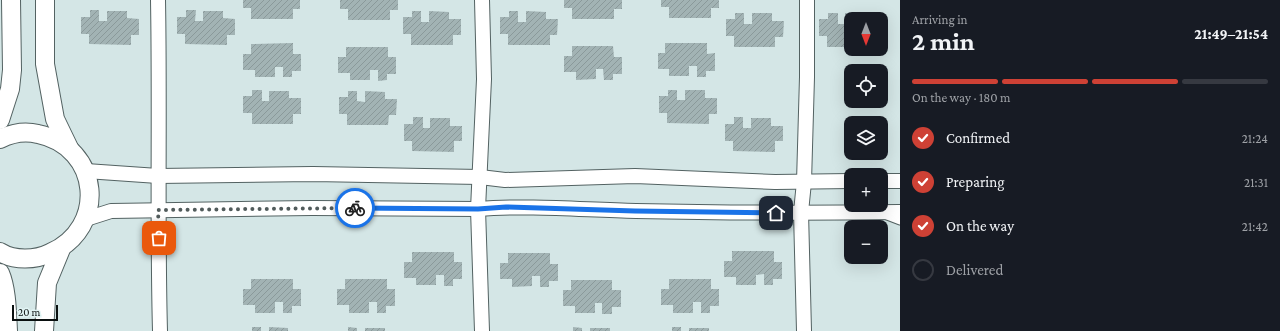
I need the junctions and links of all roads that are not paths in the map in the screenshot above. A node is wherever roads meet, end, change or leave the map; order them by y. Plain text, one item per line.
1 (11, 0) edge
2 (45, 0) edge
3 (158, 0) edge
4 (482, 0) edge
5 (807, 0) edge
6 (0, 120) edge
7 (0, 139) edge
8 (69, 148) junction
9 (86, 171) junction
10 (900, 171) edge
11 (158, 176) junction
12 (480, 178) junction
13 (844, 181) edge
14 (890, 181) edge
15 (804, 182) junction
16 (478, 209) junction
17 (158, 210) junction
18 (801, 212) junction
19 (844, 212) edge
20 (875, 212) edge
21 (888, 212) edge
22 (900, 212) edge
23 (86, 219) junction
24 (900, 221) edge
25 (61, 249) junction
26 (0, 252) edge
27 (0, 273) edge
28 (8, 331) edge
29 (44, 331) edge
30 (160, 331) edge
31 (482, 331) edge
32 (804, 331) edge

1 - 6 street
2 - 8 street
3 - 11 street
4 - 12 street
5 - 15 street
7 - 8 street
8 - 9 street
9 - 11 street
9 - 23 street
10 - 14 lane
11 - 12 street
11 - 17 street
12 - 15 street
12 - 16 street
13 - 15 street
15 - 18 street
16 - 17 street
16 - 18 street
16 - 31 street
17 - 23 street
17 - 30 street
18 - 19 street
18 - 32 street
20 - 24 lane
21 - 22 street
23 - 25 street
25 - 26 street
25 - 29 street
27 - 28 street

